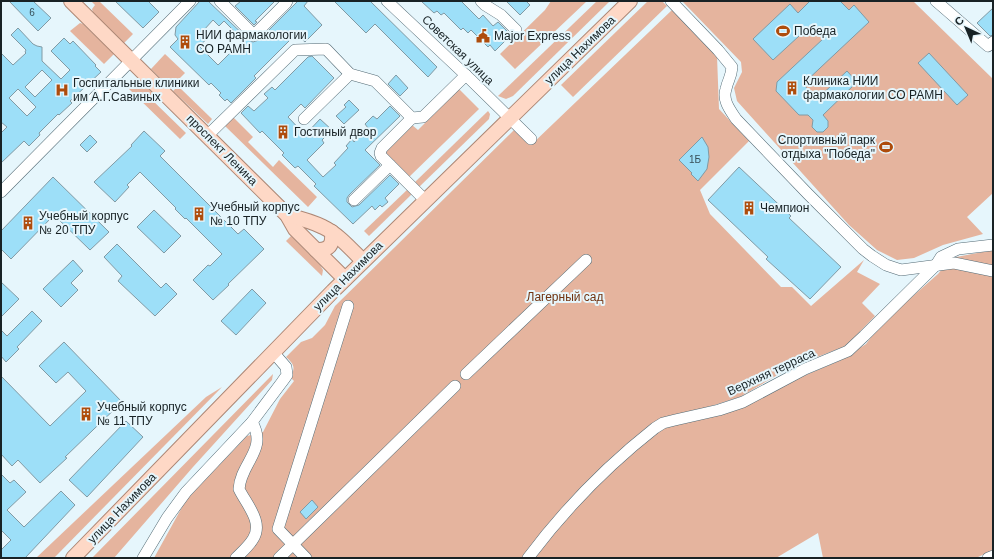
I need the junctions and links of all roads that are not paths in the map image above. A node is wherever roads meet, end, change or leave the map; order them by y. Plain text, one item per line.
1 (71, 1) edge
2 (190, 1) edge
3 (220, 1) edge
4 (287, 1) edge
5 (387, 1) edge
6 (481, 1) edge
7 (630, 1) edge
8 (671, 1) edge
9 (936, 1) edge
10 (516, 30) dead end
11 (993, 42) edge
12 (130, 60) junction
13 (350, 74) junction
14 (466, 75) junction
15 (412, 118) junction
16 (510, 118) junction
17 (304, 119) dead end
18 (207, 136) junction
19 (531, 139) dead end
20 (390, 165) junction
21 (1, 192) edge
22 (354, 200) dead end
23 (425, 200) junction
24 (287, 215) junction
25 (332, 232) junction
26 (993, 245) edge
27 (316, 250) junction
28 (586, 260) dead end
29 (363, 261) junction
30 (936, 265) junction
31 (993, 271) edge
32 (345, 279) junction
33 (348, 306) dead end
34 (273, 352) junction
35 (466, 374) dead end
36 (455, 386) dead end
37 (252, 422) junction
38 (293, 544) junction
39 (993, 556) edge
40 (73, 558) edge
41 (143, 558) edge
42 (236, 558) edge
43 (279, 558) edge
44 (306, 558) edge
45 (528, 558) edge
46 (988, 558) edge

1 - 12 main road, проспект Ленина
2 - 12 street
3 - 4 street
5 - 14 street, Советская улица
6 - 10 street
7 - 16 main road, улица Нахимова
8 - 30 street
9 - 11 street
12 - 18 main road, проспект Ленина
12 - 21 street
13 - 15 street
13 - 17 street
13 - 18 street
14 - 15 street
14 - 16 street, Советская улица
15 - 20 street
16 - 19 street, Советская улица
16 - 23 main road, улица Нахимова
18 - 24 main road, проспект Ленина
20 - 22 street
20 - 23 street
23 - 29 main road, улица Нахимова
24 - 25 main road, проспект Ленина
24 - 27 main road, проспект Ленина
25 - 27 main road
25 - 29 main road, проспект Ленина
26 - 30 street, Верхняя терраса
27 - 32 main road, проспект Ленина
28 - 35 street
29 - 32 main road, улица Нахимова
30 - 31 street
30 - 45 street, Верхняя терраса
32 - 34 main road, улица Нахимова
33 - 38 street
34 - 37 street
34 - 40 main road, улица Нахимова
36 - 38 street
37 - 41 street
37 - 42 street
38 - 43 street
38 - 44 street
39 - 46 street

